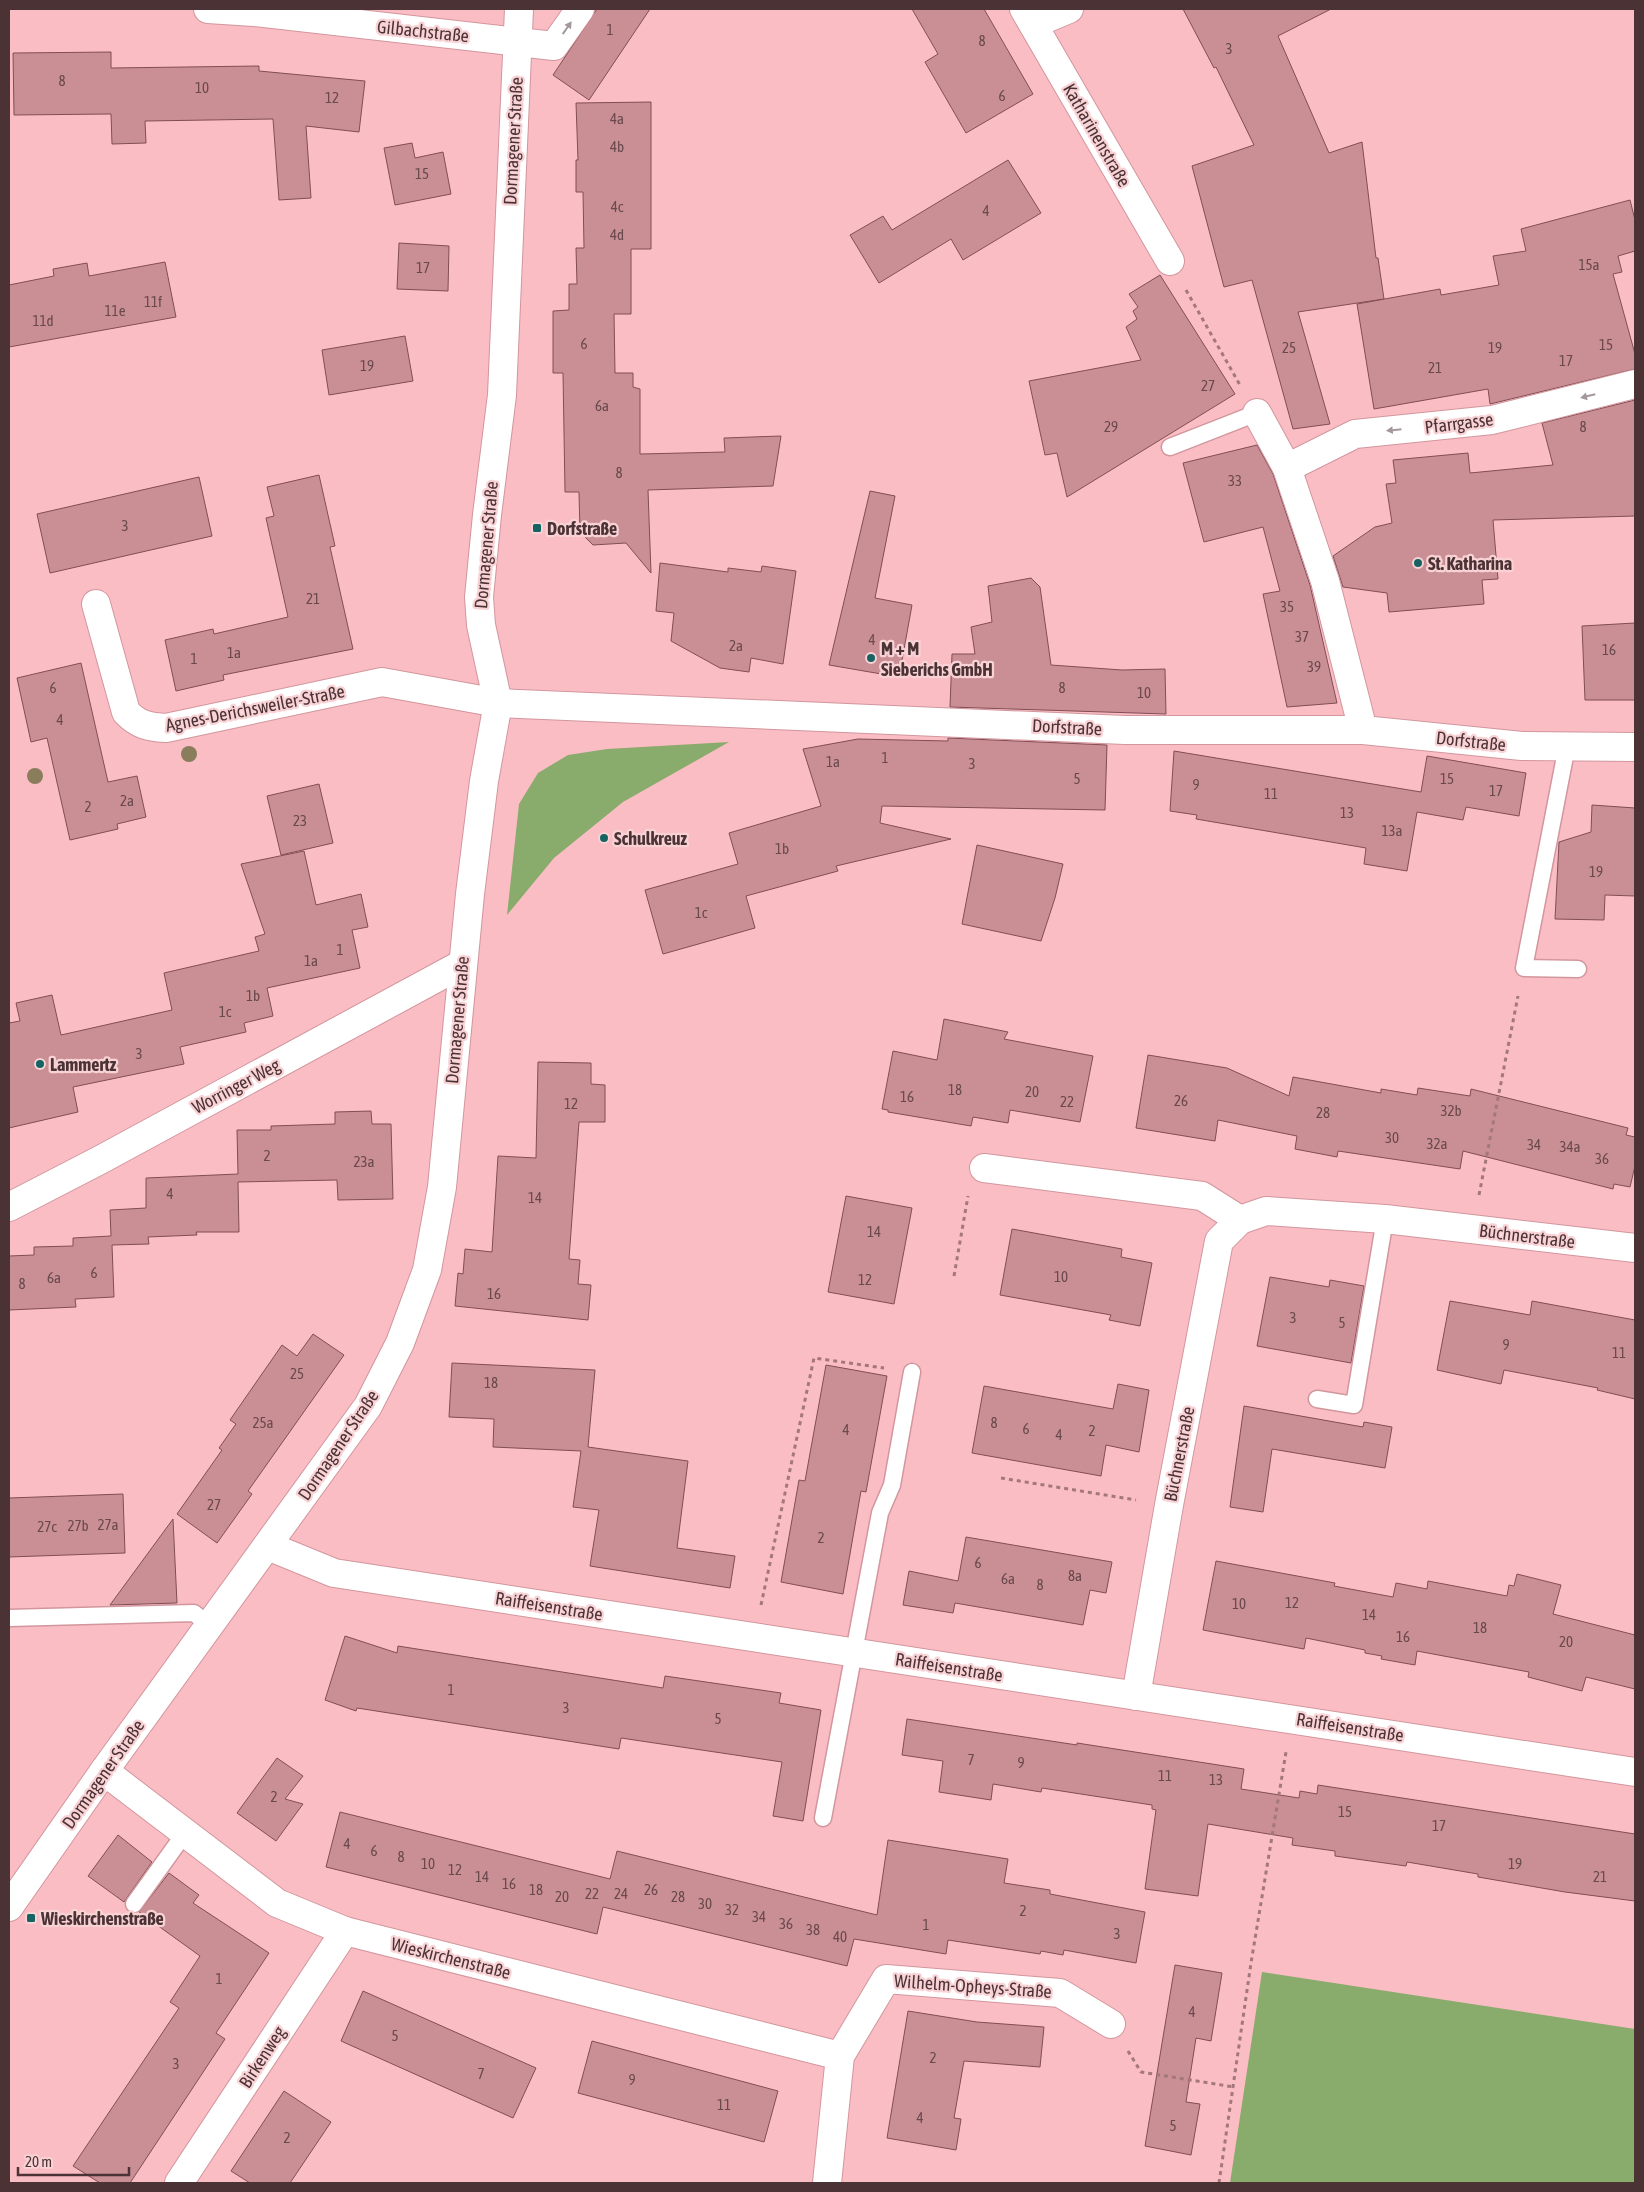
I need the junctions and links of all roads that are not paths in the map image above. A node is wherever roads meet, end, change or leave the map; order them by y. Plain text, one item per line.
1 (208, 9) edge
2 (519, 9) edge
3 (580, 9) edge
4 (1069, 9) edge
5 (1028, 17) edge
6 (518, 41) junction
7 (1170, 261) road end
8 (1635, 384) edge
9 (1257, 413) joint
10 (1170, 447) dead end
11 (1287, 468) junction
12 (96, 604) dead end
13 (498, 703) junction
14 (1362, 730) junction
15 (1567, 746) junction
16 (1635, 747) edge
17 (462, 964) junction
18 (1578, 969) dead end
19 (984, 1168) road end
20 (9, 1207) edge
21 (1385, 1219) junction
22 (1240, 1220) junction
23 (1635, 1248) edge
24 (912, 1372) road end
25 (1317, 1399) dead end
26 (268, 1546) junction
27 (9, 1618) edge
28 (210, 1626) junction
29 (854, 1652) junction
30 (1136, 1696) junction
31 (104, 1771) junction
32 (1635, 1772) edge
33 (823, 1818) dead end
34 (185, 1833) junction
35 (134, 1904) dead end
36 (9, 1907) edge
37 (345, 1930) junction
38 (1111, 2024) road end
39 (840, 2056) junction
40 (179, 2183) edge
41 (827, 2183) edge

1 - 6 street, Gilbachstraße
2 - 6 street, Dormagener Straße
6 -> 3 street, Gilbachstraße
4 - 5 street
5 - 7 street, Katharinenstraße
6 - 13 street, Dormagener Straße
8 -> 11 street, Pfarrgasse
9 - 10 lane
9 - 11 street
11 - 14 street
12 - 13 street, Agnes-Derichsweiler-Straße
13 - 14 street, Dorfstraße
13 - 17 street, Dormagener Straße
14 - 15 street, Dorfstraße
15 - 16 street, Dorfstraße
15 - 18 lane
17 - 20 street, Worringer Weg
17 - 26 street, Dormagener Straße
19 - 22 street
21 - 22 street, Büchnerstraße
21 - 23 street, Büchnerstraße
21 - 25 lane
22 - 30 street, Büchnerstraße
24 - 29 lane
26 - 28 street, Dormagener Straße
26 - 29 street, Raiffeisenstraße
27 - 28 lane
28 - 31 street, Dormagener Straße
29 - 30 street, Raiffeisenstraße
29 - 33 lane
30 - 32 street, Raiffeisenstraße
31 - 34 street, Wieskirchenstraße
31 - 36 street, Dormagener Straße
34 - 35 lane
34 - 37 street, Wieskirchenstraße
37 - 39 street, Wieskirchenstraße
37 - 40 street, Birkenweg
38 - 39 street, Wilhelm-Opheys-Straße
39 - 41 street

